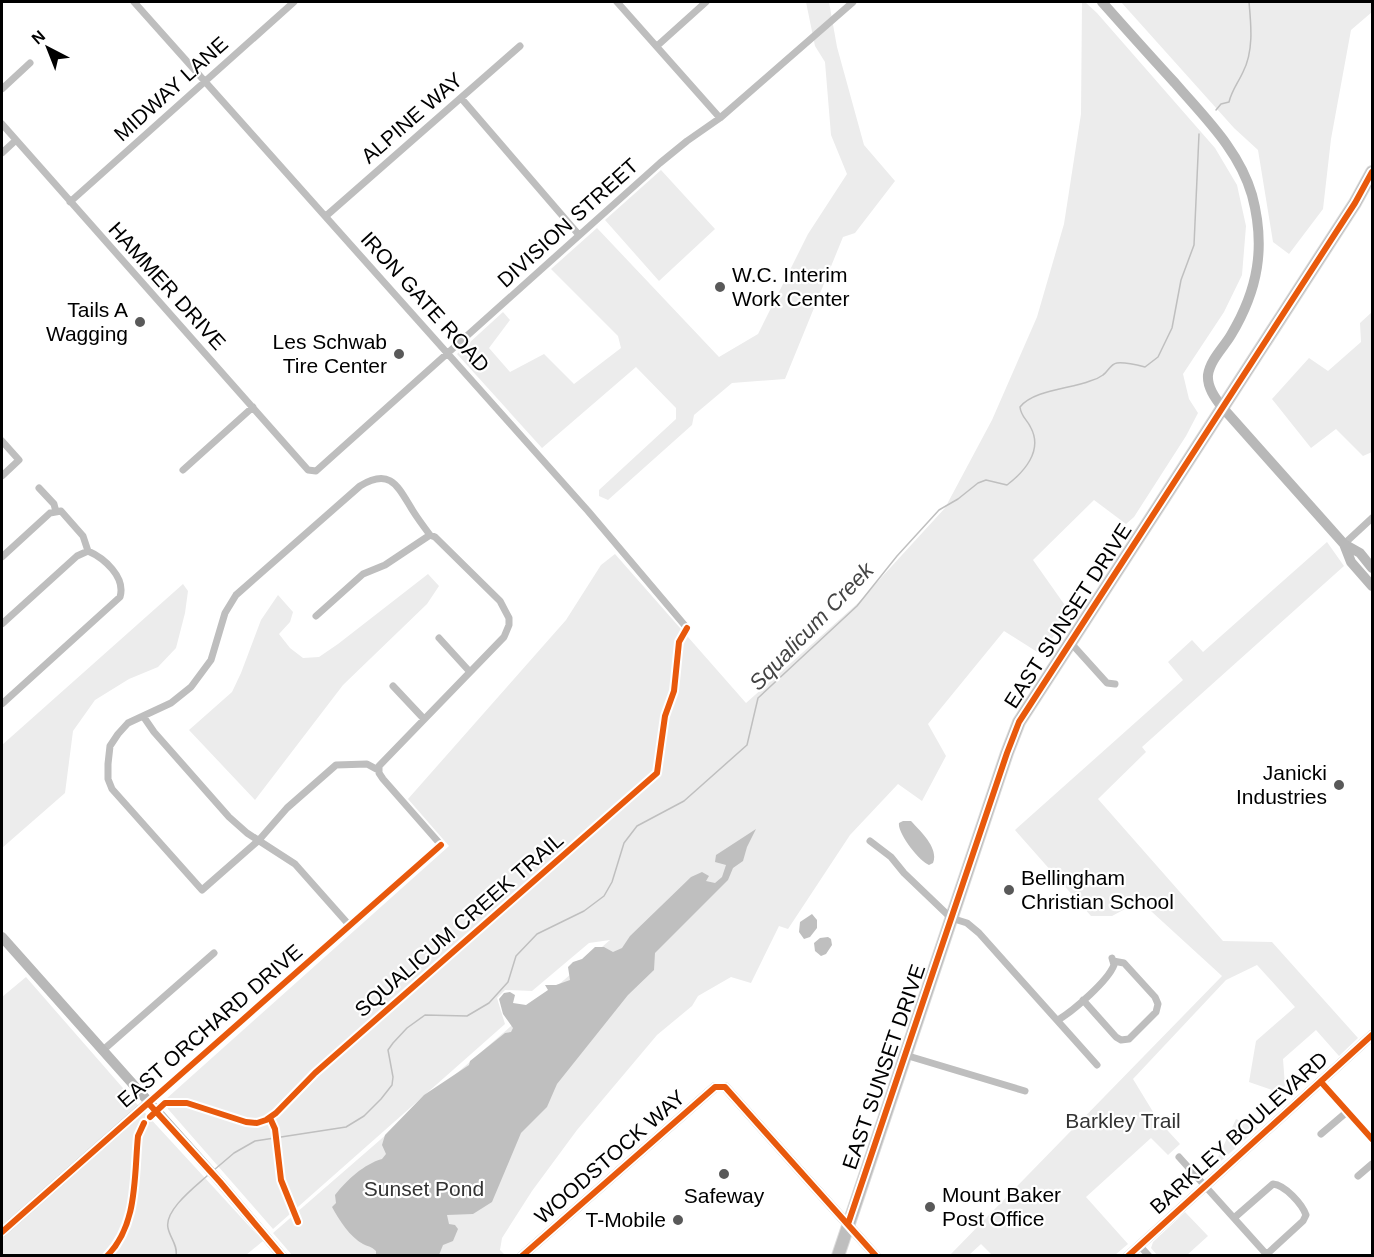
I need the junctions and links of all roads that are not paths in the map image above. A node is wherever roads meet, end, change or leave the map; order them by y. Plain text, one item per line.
1 (134, 2) edge
2 (294, 2) edge
3 (617, 2) edge
4 (706, 2) edge
5 (853, 2) edge
6 (1102, 2) edge
7 (520, 46) dead end
8 (657, 46) junction
9 (30, 63) dead end
10 (205, 80) junction
11 (2, 89) edge
12 (461, 98) junction
13 (720, 118) junction
14 (2, 124) edge
15 (15, 141) junction
16 (2, 153) edge
17 (1372, 172) edge
18 (70, 202) junction
19 (326, 216) junction
20 (579, 235) junction
21 (448, 354) junction
22 (253, 407) junction
23 (1222, 407) junction
24 (2, 441) edge
25 (183, 470) dead end
26 (308, 470) joint
27 (2, 477) edge
28 (39, 488) dead end
29 (56, 512) junction
30 (1372, 518) edge
31 (430, 535) junction
32 (1344, 544) junction
33 (88, 550) junction
34 (2, 557) edge
35 (1372, 568) edge
36 (1372, 586) edge
37 (316, 616) dead end
38 (2, 624) edge
39 (687, 628) dead end
40 (439, 638) dead end
41 (1070, 642) junction
42 (470, 672) junction
43 (1114, 684) dead end
44 (393, 686) dead end
45 (2, 704) edge
46 (143, 716) junction
47 (424, 719) junction
48 (378, 770) junction
49 (259, 840) junction
50 (870, 841) dead end
51 (951, 918) junction
52 (350, 926) junction
53 (2, 937) edge
54 (214, 953) dead end
55 (1083, 1000) junction
56 (1058, 1020) junction
57 (1372, 1035) edge
58 (102, 1051) junction
59 (905, 1055) junction
60 (1097, 1065) dead end
61 (1321, 1082) junction
62 (1024, 1091) dead end
63 (148, 1103) junction
64 (1348, 1111) junction
65 (1321, 1134) dead end
66 (1372, 1138) edge
67 (1179, 1157) dead end
68 (1372, 1164) edge
69 (1358, 1176) dead end
70 (1205, 1186) junction
71 (1234, 1218) junction
72 (848, 1224) junction
73 (2, 1232) edge
74 (1140, 1245) junction
75 (1268, 1255) edge
76 (282, 1256) edge
77 (522, 1256) edge
78 (838, 1256) edge
79 (876, 1256) edge
80 (1128, 1256) edge
81 (1149, 1256) edge

1 - 10 street, IRON GATE ROAD
2 - 10 street, MIDWAY LANE
3 - 8 street
4 - 8 street
5 - 13 street, DIVISION STREET
6 - 23 main road
7 - 12 street, ALPINE WAY
8 - 13 street
9 - 11 street
10 - 18 street, MIDWAY LANE
10 - 19 street, IRON GATE ROAD
12 - 19 street, ALPINE WAY
12 - 20 street
13 - 20 street, DIVISION STREET
14 - 15 street, HAMMER DRIVE
15 - 16 street
15 - 18 street, HAMMER DRIVE
17 - 23 main road, EAST SUNSET DRIVE
18 - 22 street, HAMMER DRIVE
19 - 21 street, IRON GATE ROAD
20 - 21 street, DIVISION STREET
21 - 26 street, DIVISION STREET
21 - 39 street, IRON GATE ROAD
22 - 25 street
22 - 26 street, HAMMER DRIVE
23 - 32 main road
23 - 41 main road, EAST SUNSET DRIVE
24 - 27 street
28 - 29 street
29 - 33 street
29 - 34 street
30 - 32 street
31 - 37 street
31 - 42 street
31 - 46 street
32 - 35 main road
32 - 36 main road
33 - 38 street
33 - 45 street
40 - 42 street
41 - 43 street
41 - 51 main road, EAST SUNSET DRIVE
42 - 47 street
44 - 47 street
46 - 49 street
46 - 49 street
47 - 48 street
48 - 49 street
48 - 52 street, EAST ORCHARD DRIVE
49 - 52 street
50 - 51 street
51 - 56 street
51 - 59 main road, EAST SUNSET DRIVE
52 - 63 street, EAST ORCHARD DRIVE
53 - 58 main road
54 - 58 street
55 - 55 street
55 - 56 street
56 - 60 street
57 - 61 main road, BARKLEY BOULEVARD
58 - 63 main road
59 - 62 street
59 - 72 main road, EAST SUNSET DRIVE
61 - 64 street
61 - 70 main road, BARKLEY BOULEVARD
63 - 73 main road, EAST ORCHARD DRIVE
63 - 76 main road
64 - 65 street
64 - 66 street
67 - 70 street
68 - 69 street
70 - 71 street
70 - 74 main road, BARKLEY BOULEVARD
71 - 75 street
71 - 75 street
72 - 77 main road, WOODSTOCK WAY
72 - 78 main road, EAST SUNSET DRIVE
72 - 79 main road
74 - 80 main road, BARKLEY BOULEVARD
74 - 81 street

